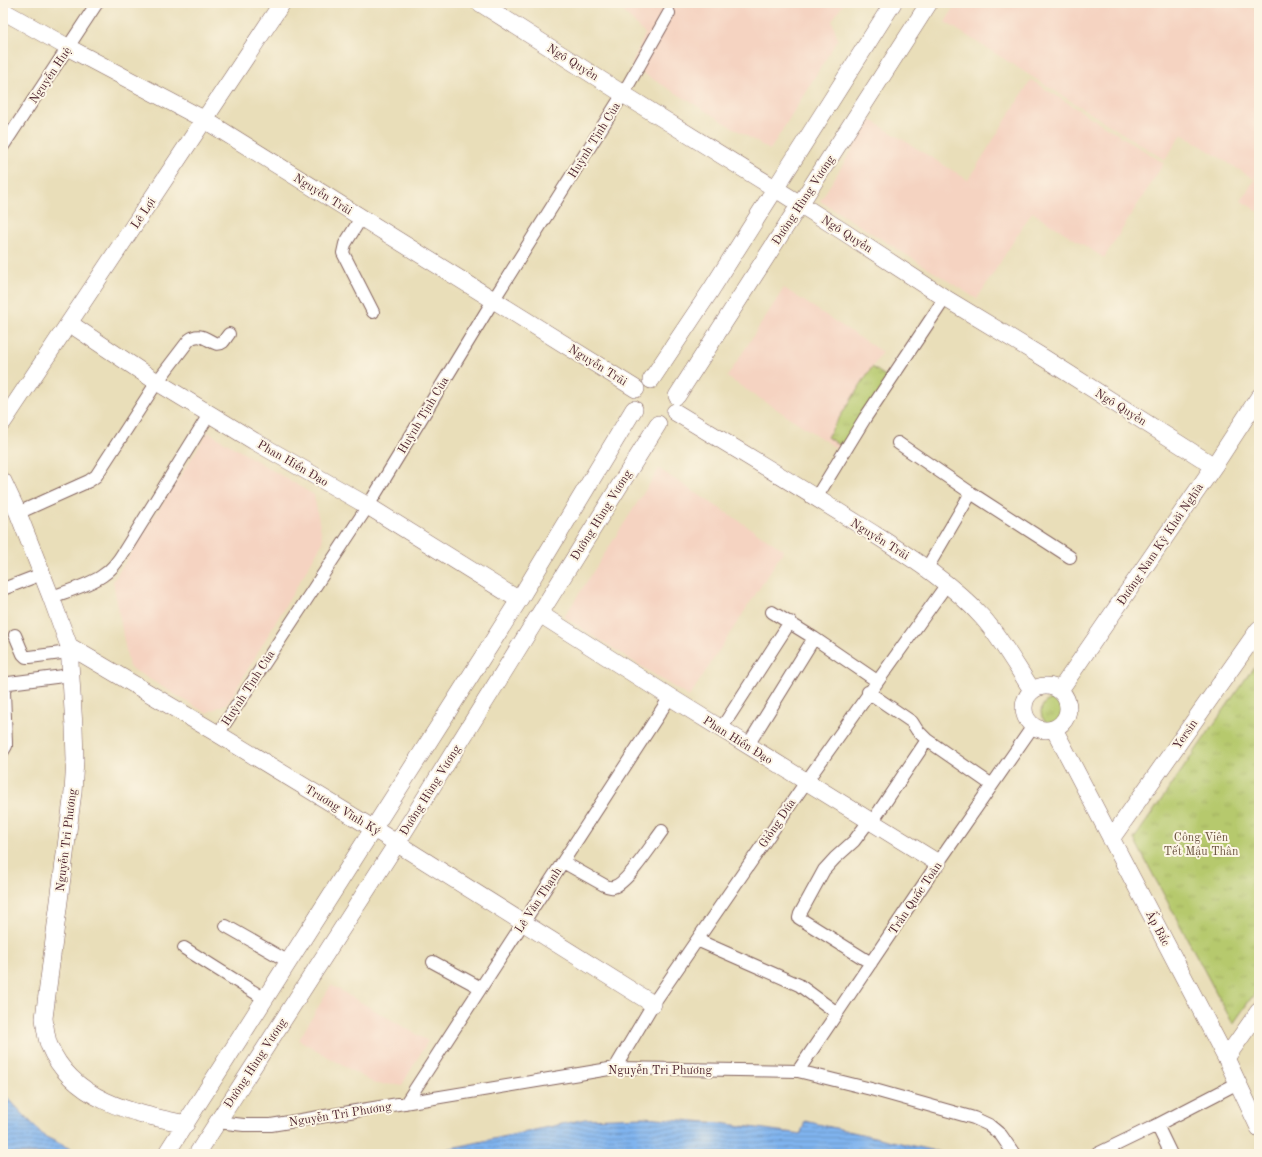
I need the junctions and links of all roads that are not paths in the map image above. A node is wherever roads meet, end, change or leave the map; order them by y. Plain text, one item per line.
1 (97, 3) edge
2 (282, 3) edge
3 (480, 3) edge
4 (894, 3) edge
5 (929, 3) edge
6 (3, 11) edge
7 (669, 13) dead end
8 (68, 48) junction
9 (623, 94) junction
10 (205, 120) junction
11 (3, 146) edge
12 (776, 188) junction
13 (800, 204) junction
14 (361, 218) junction
15 (945, 298) junction
16 (494, 299) junction
17 (373, 312) dead end
18 (69, 323) junction
19 (229, 334) dead end
20 (651, 380) junction
21 (157, 382) junction
22 (636, 390) junction
23 (1259, 397) edge
24 (676, 404) junction
25 (634, 409) junction
26 (210, 414) junction
27 (3, 422) edge
28 (658, 424) junction
29 (898, 443) dead end
30 (1214, 466) junction
31 (3, 481) edge
32 (971, 493) junction
33 (816, 498) junction
34 (368, 506) junction
35 (18, 513) junction
36 (1070, 557) dead end
37 (927, 568) junction
38 (42, 574) junction
39 (947, 584) junction
40 (3, 589) edge
41 (51, 597) junction
42 (519, 600) junction
43 (772, 612) dead end
44 (540, 614) junction
45 (790, 622) junction
46 (1259, 629) edge
47 (15, 635) dead end
48 (814, 638) junction
49 (69, 649) junction
50 (71, 675) junction
51 (877, 681) junction
52 (1032, 690) junction
53 (1060, 690) junction
54 (868, 692) junction
55 (670, 697) junction
56 (1033, 726) junction
57 (721, 729) junction
58 (1054, 729) junction
59 (218, 734) junction
60 (927, 740) junction
61 (748, 745) junction
62 (3, 751) edge
63 (806, 782) junction
64 (992, 785) junction
65 (870, 821) junction
66 (374, 829) junction
67 (662, 831) dead end
68 (1111, 839) junction
69 (397, 843) junction
70 (563, 862) junction
71 (938, 863) junction
72 (524, 923) junction
73 (226, 926) dead end
74 (697, 940) junction
75 (184, 948) dead end
76 (289, 962) junction
77 (432, 962) dead end
78 (871, 963) junction
79 (481, 988) junction
80 (264, 999) junction
81 (653, 1004) junction
82 (1259, 1011) edge
83 (837, 1013) junction
84 (1226, 1058) junction
85 (615, 1068) junction
86 (798, 1071) junction
87 (1238, 1083) junction
88 (406, 1103) junction
89 (217, 1122) junction
90 (186, 1124) junction
91 (1157, 1125) junction
92 (1259, 1128) edge
93 (171, 1147) edge
94 (198, 1152) edge
95 (1014, 1154) edge
96 (1097, 1154) edge
97 (1171, 1154) edge

1 - 8 street, Nguyễn Huệ
2 - 10 main road, Lê Lợi
3 - 9 main road, Ngô Quyền
4 - 12 main road
5 - 13 main road, Đường Hùng Vương
6 - 8 main road, Nguyễn Trãi
7 - 9 street, Huỳnh Tịnh Của
8 - 10 main road, Nguyễn Trãi
8 - 11 street, Nguyễn Huệ
9 - 12 main road, Ngô Quyền
9 - 16 street, Huỳnh Tịnh Của
10 - 14 main road, Nguyễn Trãi
10 - 18 main road, Lê Lợi
12 - 13 main road, Ngô Quyền
12 - 20 main road
13 - 15 main road, Ngô Quyền
13 - 24 main road, Đường Hùng Vương
14 - 16 main road, Nguyễn Trãi
14 - 17 street
15 - 30 main road, Ngô Quyền
15 - 33 street
16 - 22 main road, Nguyễn Trãi
16 - 34 street, Huỳnh Tịnh Của
18 - 21 main road, Phan Hiển Đạo
18 - 27 main road, Lê Lợi
19 - 21 street
20 - 22 main road, Nguyễn Trãi
20 - 24 main road, Nguyễn Trãi
21 - 26 main road, Phan Hiển Đạo
21 - 35 street
22 - 25 main road, Nguyễn Trãi
23 - 30 main road, Đường Nam Kỳ Khởi Nghĩa
24 - 28 main road
24 - 33 main road, Nguyễn Trãi
25 - 28 main road
25 - 42 main road
26 - 34 main road, Phan Hiển Đạo
26 - 41 street
28 - 44 main road, Đường Hùng Vương
29 - 32 street
30 - 53 main road, Đường Nam Kỳ Khởi Nghĩa
31 - 35 main road, Nguyễn Tri Phương
32 - 36 street
32 - 37 street
33 - 37 main road, Nguyễn Trãi
34 - 42 main road, Phan Hiển Đạo
34 - 59 street, Huỳnh Tịnh Của
35 - 38 main road, Nguyễn Tri Phương
37 - 39 main road, Nguyễn Trãi
38 - 40 street
38 - 41 main road, Nguyễn Tri Phương
39 - 51 street, Giồng Dứa
39 - 52 main road, Nguyễn Trãi
41 - 49 main road, Nguyễn Tri Phương
42 - 66 main road
43 - 45 street
44 - 55 main road, Phan Hiển Đạo
44 - 69 main road, Đường Hùng Vương
45 - 48 street
45 - 57 street
46 - 68 main road, Yersin
47 - 49 street
48 - 51 street
48 - 61 street
49 - 50 main road, Nguyễn Tri Phương
49 - 59 main road, Trương Vĩnh Ký
50 - 62 street
50 - 90 main road, Nguyễn Tri Phương
51 - 54 street, Giồng Dứa
52 - 53 main road
52 - 56 main road
53 - 58 main road
54 - 60 street
54 - 63 street, Giồng Dứa
55 - 57 main road, Phan Hiển Đạo
55 - 70 street, Lê Văn Thạnh
56 - 58 main road
56 - 64 street, Trần Quốc Toản
57 - 61 main road, Phan Hiển Đạo
58 - 68 main road, Ấp Bắc
59 - 66 main road, Trương Vĩnh Ký
60 - 64 street
60 - 65 street
61 - 63 main road, Phan Hiển Đạo
63 - 65 main road, Phan Hiển Đạo
63 - 74 street, Giồng Dứa
64 - 71 street, Trần Quốc Toản
65 - 71 main road, Phan Hiển Đạo
65 - 78 street
66 - 69 main road, Trương Vĩnh Ký
66 - 76 main road
67 - 70 street
68 - 84 main road, Ấp Bắc
69 - 72 main road, Trương Vĩnh Ký
69 - 89 main road, Đường Hùng Vương
70 - 72 street, Lê Văn Thạnh
71 - 78 street, Trần Quốc Toản
72 - 79 street, Lê Văn Thạnh
72 - 81 main road, Trương Vĩnh Ký
73 - 76 street
74 - 81 street, Giồng Dứa
74 - 83 street
75 - 80 street
76 - 80 main road
77 - 79 street
78 - 83 street, Trần Quốc Toản
79 - 88 street, Lê Văn Thạnh
80 - 90 main road
81 - 85 street, Giồng Dứa
82 - 84 main road
83 - 86 street, Trần Quốc Toản
84 - 87 main road, Ấp Bắc
85 - 86 street, Nguyễn Tri Phương
85 - 88 street, Nguyễn Tri Phương
86 - 95 street, Nguyễn Tri Phương
87 - 91 street
87 - 92 main road, Ấp Bắc
88 - 89 street, Nguyễn Tri Phương
89 - 94 main road, Đường Hùng Vương
90 - 93 main road
91 - 96 street
91 - 97 street

